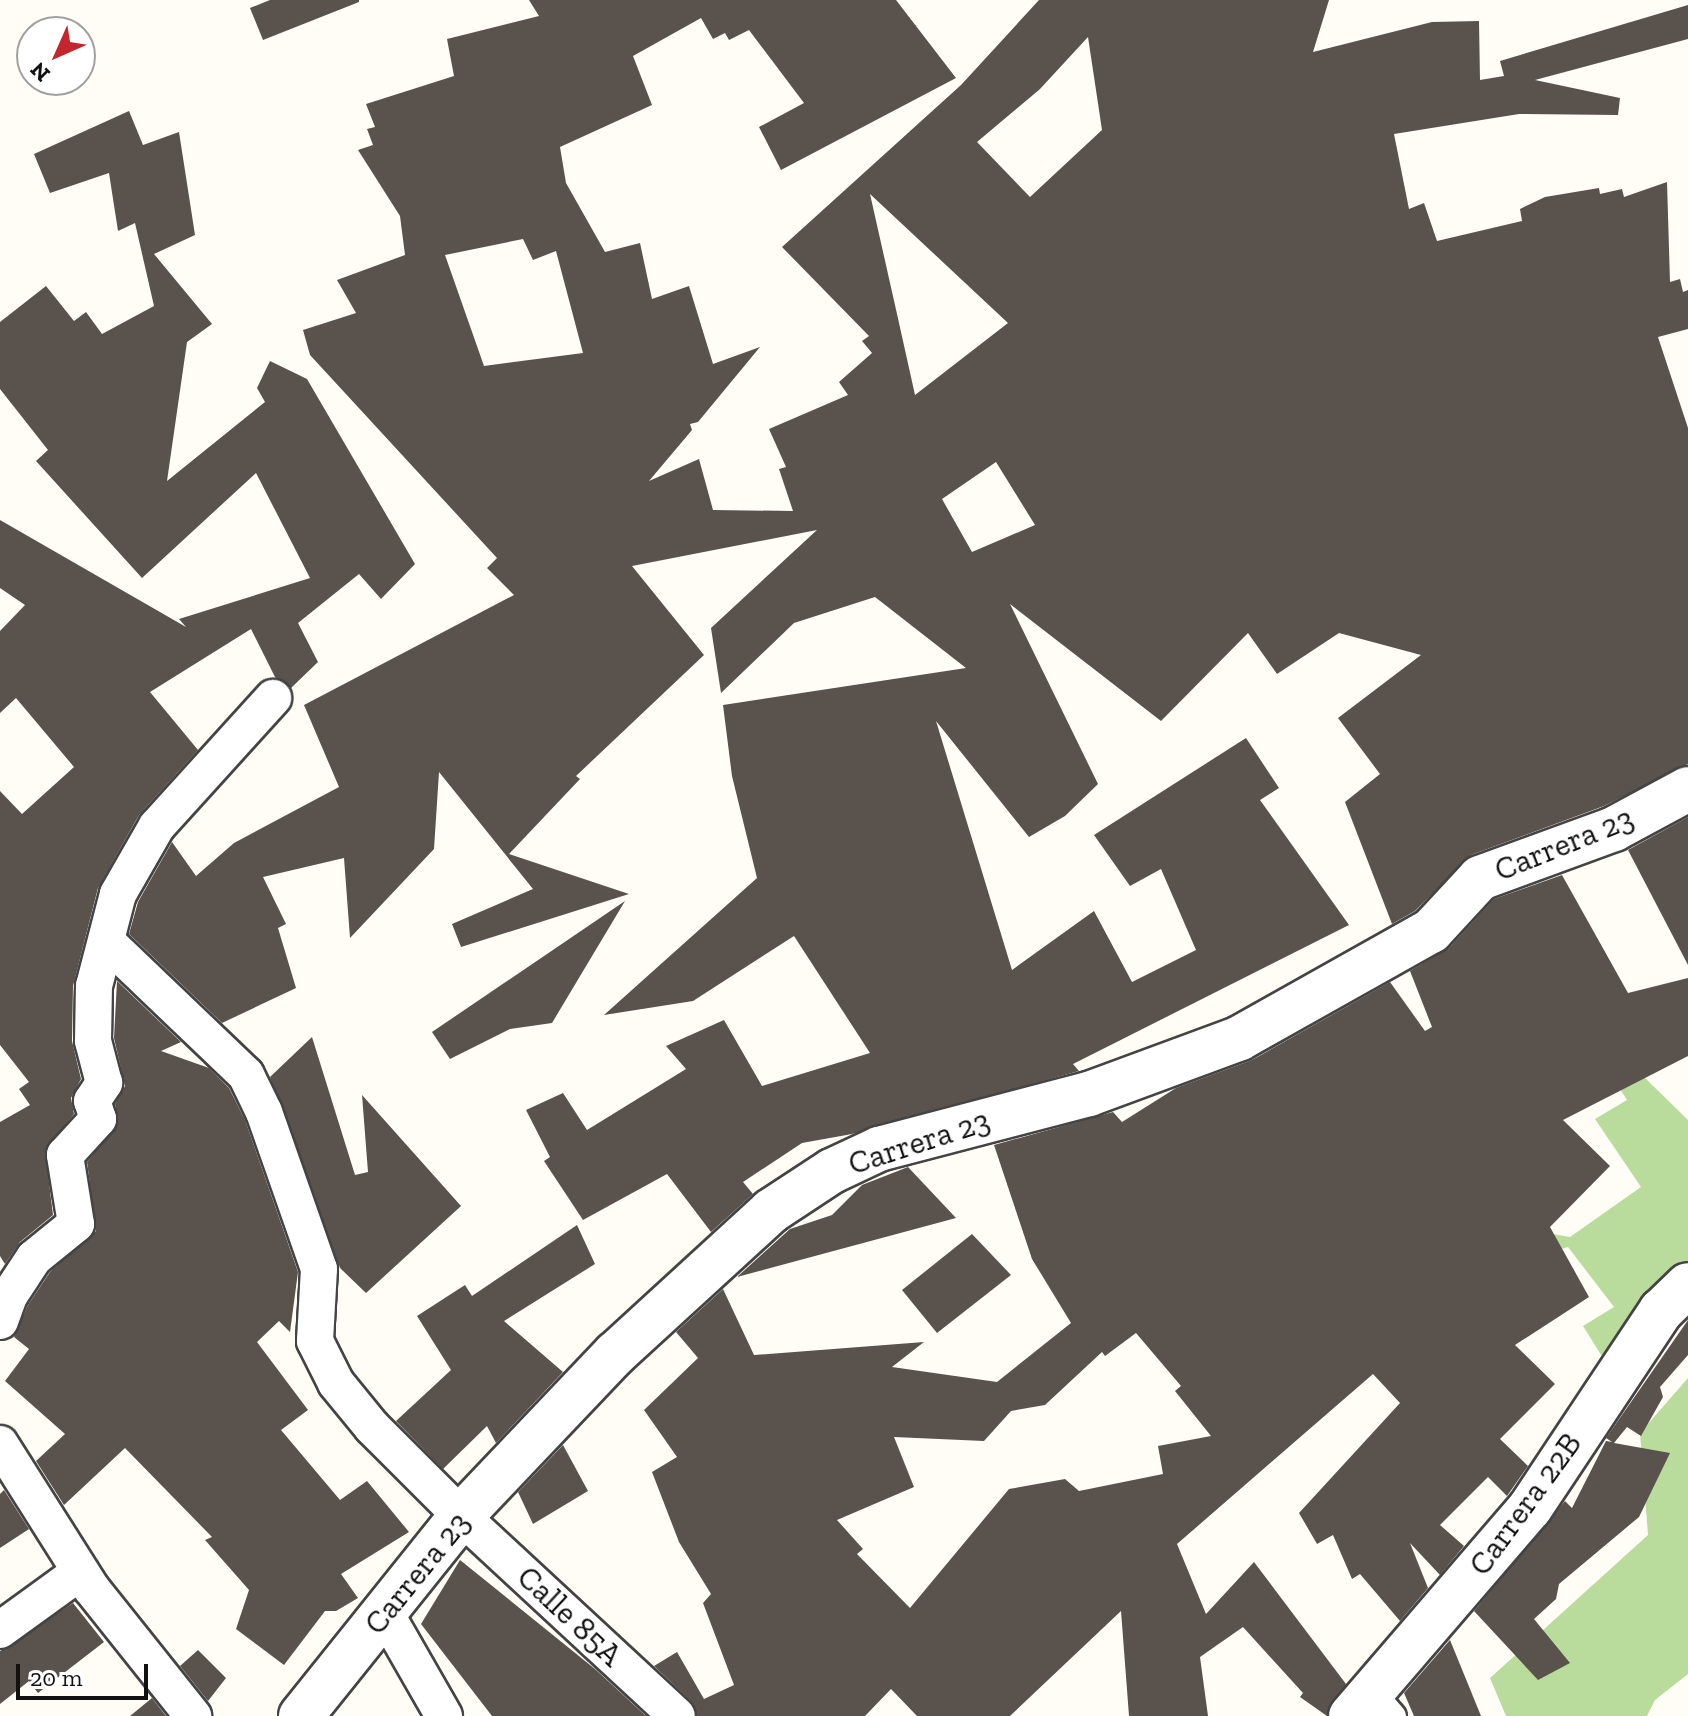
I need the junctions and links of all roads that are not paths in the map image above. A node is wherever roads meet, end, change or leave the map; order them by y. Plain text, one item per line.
1 (273, 698) dead end
2 (1688, 789) edge
3 (107, 942) junction
4 (1688, 1285) edge
5 (0, 1321) edge
6 (0, 1444) edge
7 (461, 1516) junction
8 (80, 1572) junction
9 (385, 1613) junction
10 (0, 1630) edge
11 (1372, 1707) edge
12 (193, 1716) edge
13 (301, 1716) edge
14 (444, 1716) edge
15 (677, 1716) edge

1 - 3 street
2 - 7 street, Carrera 23
3 - 5 street
3 - 7 street, Calle 85A
4 - 11 street, Carrera 22B
6 - 8 street
7 - 9 street, Carrera 23
7 - 15 street, Calle 85A
8 - 10 street
8 - 12 street
9 - 13 street, Carrera 23
9 - 14 street

